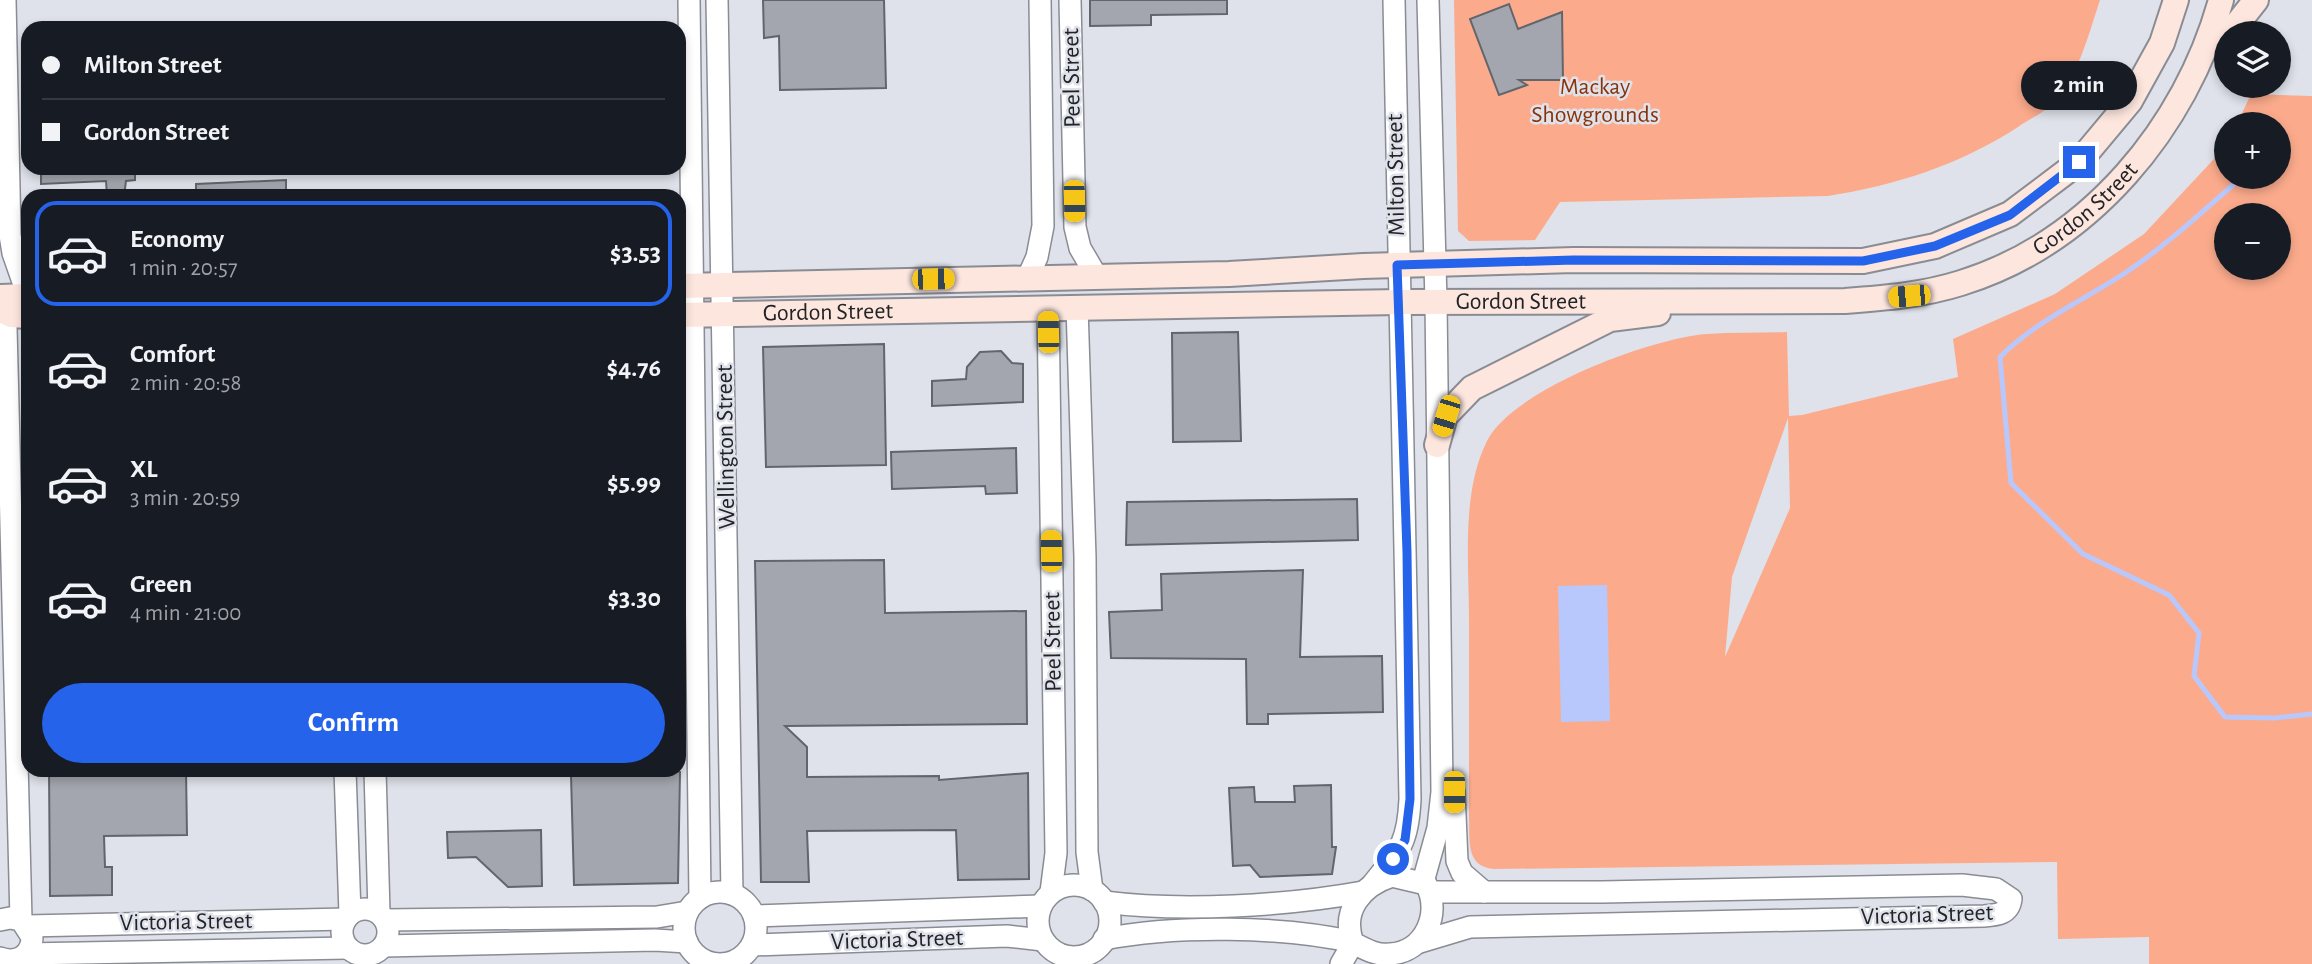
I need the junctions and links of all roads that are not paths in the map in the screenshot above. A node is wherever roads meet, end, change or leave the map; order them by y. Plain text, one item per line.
1 (5, 0) edge
2 (689, 0) edge
3 (717, 0) edge
4 (1040, 0) edge
5 (1070, 0) edge
6 (1394, 0) edge
7 (1428, 0) edge
8 (2176, 0) edge
9 (2221, 0) edge
10 (2256, 0) edge
11 (2239, 21) edge
12 (2214, 55) edge
13 (1072, 95) junction
14 (1041, 96) junction
15 (2180, 99) junction
16 (686, 214) edge
17 (10, 235) junction
18 (0, 254) edge
19 (1435, 264) junction
20 (1397, 265) junction
21 (21, 276) edge
22 (1097, 276) junction
23 (1028, 277) junction
24 (986, 278) junction
25 (723, 285) junction
26 (686, 286) edge
27 (21, 296) edge
28 (0, 297) edge
29 (1399, 302) junction
30 (1436, 302) junction
31 (1763, 302) junction
32 (1077, 307) junction
33 (1048, 308) junction
34 (724, 314) junction
35 (21, 315) edge
36 (686, 315) edge
37 (7, 323) edge
38 (3, 377) edge
39 (686, 381) edge
40 (1437, 445) junction
41 (1441, 718) junction
42 (345, 777) edge
43 (374, 777) edge
44 (1426, 887) junction
45 (1368, 889) junction
46 (1484, 892) junction
47 (732, 894) junction
48 (1098, 896) junction
49 (1046, 899) junction
50 (694, 905) junction
51 (754, 916) junction
52 (348, 917) junction
53 (382, 917) junction
54 (16, 922) edge
55 (1043, 940) junction
56 (1104, 940) junction
57 (687, 942) junction
58 (1353, 943) junction
59 (1413, 946) junction
60 (381, 953) edge
61 (352, 954) edge
62 (743, 956) edge
63 (0, 958) edge
64 (25, 958) edge
65 (701, 961) edge
66 (1341, 964) edge
67 (1386, 964) edge

1 - 17 street
2 - 16 street, Wellington Street
3 - 25 street, Wellington Street
4 - 14 street, Peel Street
5 - 13 street, Peel Street
6 - 20 street, Milton Street
7 - 19 street, Milton Street
8 - 19 main road, Gordon Street
9 - 15 main road, Gordon Street
10 - 11 main road
12 - 15 main road
13 - 14 street
13 - 22 street, Peel Street
14 - 23 street, Peel Street
15 - 31 main road, Gordon Street
17 - 18 street
17 - 21 street
19 - 20 main road, Gordon Street
19 - 30 street, Milton Street
20 - 22 main road, Gordon Street
20 - 29 street, Milton Street
22 - 23 main road, Gordon Street
23 - 24 main road, Gordon Street
24 - 25 main road, Gordon Street
24 - 32 main road
25 - 26 main road, Gordon Street
25 - 34 street, Wellington Street
27 - 28 main road
29 - 30 main road, Gordon Street
29 - 32 main road, Gordon Street
29 - 45 street, Milton Street
30 - 31 main road, Gordon Street
30 - 40 street, Milton Street
31 - 40 main road
32 - 33 main road, Gordon Street
32 - 48 street, Peel Street
33 - 34 main road, Gordon Street
33 - 49 street, Peel Street
34 - 36 main road, Gordon Street
34 - 47 street, Wellington Street
35 - 37 main road
37 - 38 street
38 - 54 street
39 - 50 street, Wellington Street
40 - 41 street, Milton Street
41 - 44 street, Milton Street
41 - 46 street
42 - 52 street
43 - 53 street
44 - 45 street
44 - 46 street, Victoria Street
44 - 59 street
45 - 48 street
45 - 58 street
46 - 59 street, Victoria Street
47 - 50 street
47 - 51 street
48 - 49 street
48 - 56 street
49 - 51 street, Victoria Street
49 - 55 street
50 - 53 street
50 - 57 street
51 - 62 street
52 - 53 street
52 - 54 street, Victoria Street
52 - 61 street
53 - 60 street
54 - 64 street
55 - 56 street
55 - 62 street, Victoria Street
56 - 58 street
57 - 60 street
57 - 65 street
58 - 59 street
58 - 66 street
59 - 67 street
60 - 61 street
61 - 64 street, Victoria Street
62 - 65 street
63 - 64 street, Victoria Street

